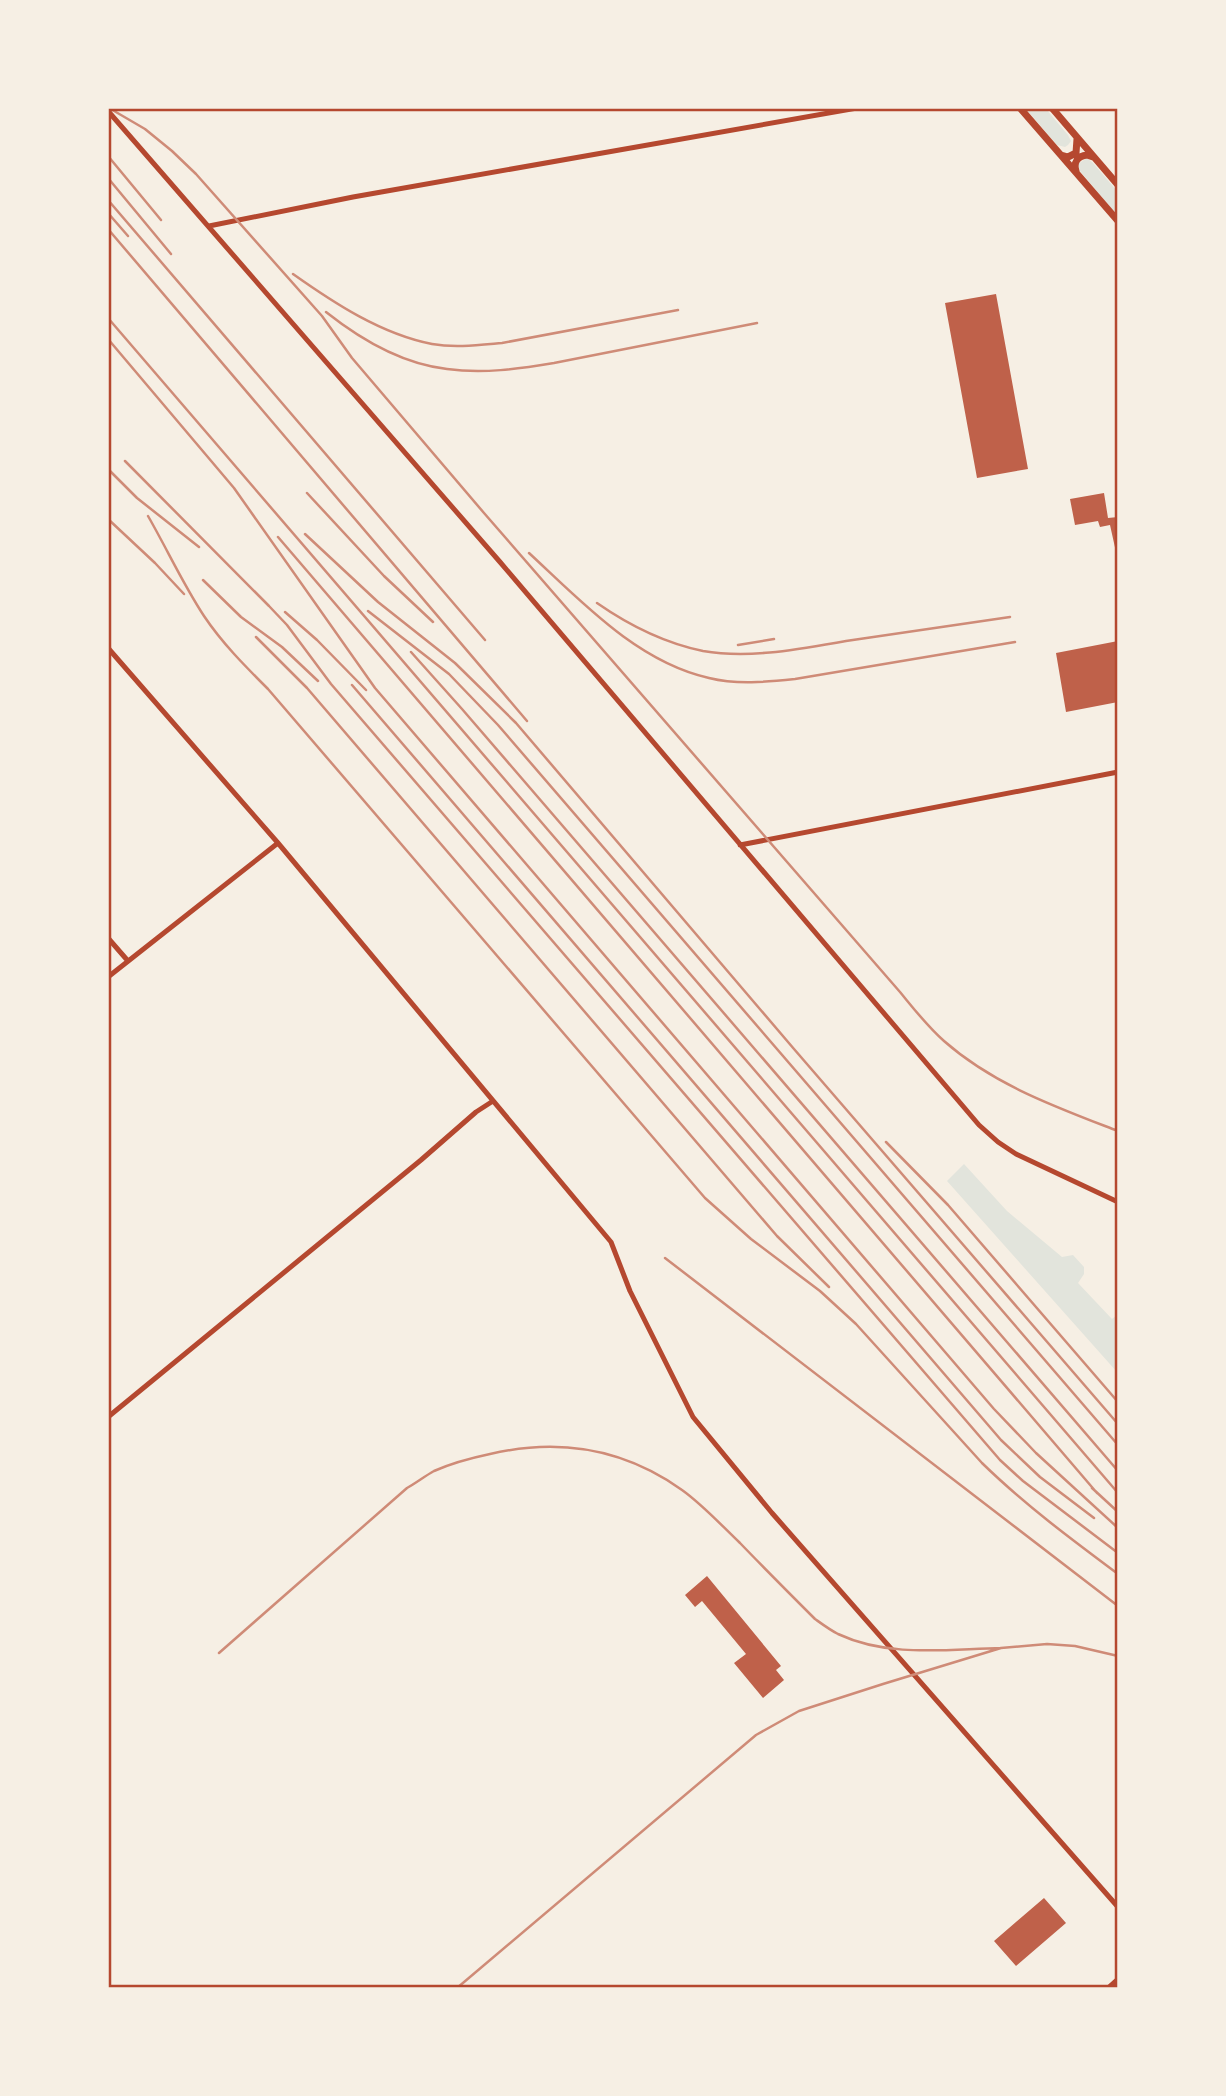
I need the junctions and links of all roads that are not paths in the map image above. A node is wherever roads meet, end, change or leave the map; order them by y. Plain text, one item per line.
1 (857, 108) edge
2 (1020, 108) edge
3 (1052, 108) edge
4 (108, 111) edge
5 (1077, 138) junction
6 (1060, 155) junction
7 (1094, 158) junction
8 (1077, 175) junction
9 (1118, 185) edge
10 (1118, 221) edge
11 (209, 226) junction
12 (108, 648) edge
13 (1118, 772) edge
14 (278, 844) junction
15 (740, 845) junction
16 (108, 938) edge
17 (128, 961) junction
18 (108, 977) edge
19 (493, 1101) junction
20 (1118, 1202) edge
21 (108, 1417) edge
22 (1118, 1908) edge
23 (1118, 1979) edge
24 (1108, 1987) edge

1 - 11 street
2 - 6 main road
3 - 5 main road
4 - 11 street
5 - 6 main road
5 - 7 main road
6 - 8 main road
7 - 8 main road
7 - 9 main road
8 - 10 main road
11 - 15 street
12 - 14 street
13 - 15 street
14 - 17 street
14 - 19 street
15 - 20 street
16 - 17 street
17 - 18 street
19 - 21 street
19 - 22 street
23 - 24 street

